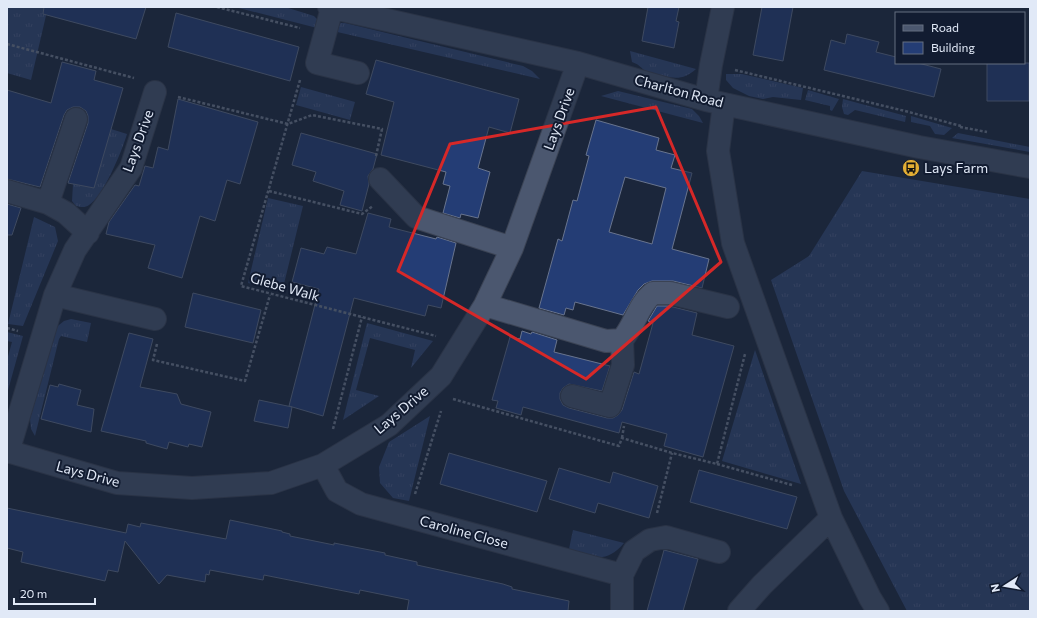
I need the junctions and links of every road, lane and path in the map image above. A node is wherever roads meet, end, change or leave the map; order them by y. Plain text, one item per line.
1 (217, 7) edge
2 (331, 7) edge
3 (723, 7) edge
4 (324, 34) junction
5 (578, 63) junction
6 (711, 64) junction
7 (358, 73) dead end
8 (155, 92) dead end
9 (715, 102) junction
10 (76, 119) dead end
11 (961, 126) dead end
12 (1030, 167) edge
13 (387, 187) junction
14 (269, 190) junction
15 (7, 191) edge
16 (48, 203) junction
17 (88, 233) junction
18 (512, 248) junction
19 (54, 295) junction
20 (270, 295) junction
21 (485, 305) junction
22 (728, 307) dead end
23 (362, 318) junction
24 (155, 319) joint
25 (622, 340) junction
26 (462, 342) junction
27 (572, 396) dead end
28 (443, 405) dead end
29 (8, 451) edge
30 (672, 453) dead end
31 (717, 464) dead end
32 (323, 465) junction
33 (794, 485) dead end
34 (408, 517) junction
35 (830, 518) junction
36 (650, 540) junction
37 (719, 552) dead end
38 (622, 575) junction
39 (622, 611) edge
40 (739, 611) edge
41 (878, 611) edge

1 - 4 path
2 - 4 street
2 - 5 street, Charlton Road
3 - 6 street
4 - 7 street
5 - 9 street, Charlton Road
5 - 18 street, Lays Drive
6 - 9 street
6 - 11 path
8 - 17 street, Lays Drive
9 - 12 street, Charlton Road
9 - 35 street
10 - 16 street
13 - 14 path
13 - 14 path, Glebe Walk
13 - 18 street
14 - 20 path, Glebe Walk
15 - 16 street
16 - 17 street
17 - 19 street, Lays Drive
18 - 21 street, Lays Drive
19 - 24 street
19 - 29 street, Lays Drive
20 - 23 path, Glebe Walk
20 - 24 path
21 - 25 street
21 - 26 street, Lays Drive
22 - 25 street
23 - 26 path, Glebe Walk
23 - 32 path
25 - 27 street
26 - 32 street, Lays Drive
28 - 34 path
29 - 32 street, Lays Drive
30 - 36 path
31 - 33 path
32 - 34 street, Caroline Close
34 - 38 street, Caroline Close
35 - 40 street
35 - 41 street
36 - 37 street
36 - 38 street
38 - 39 street

